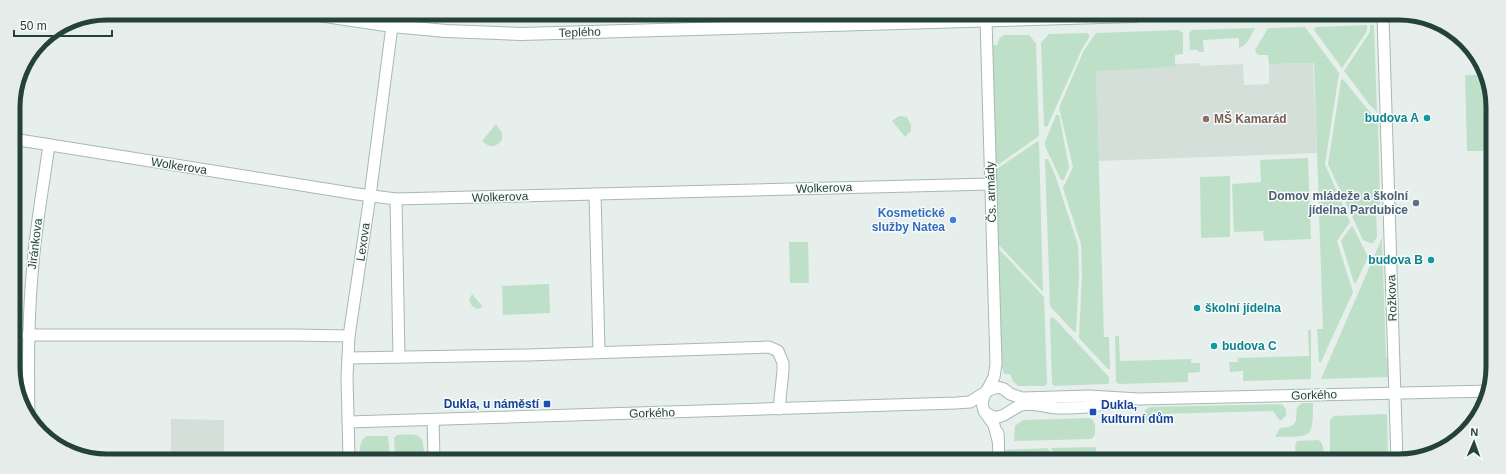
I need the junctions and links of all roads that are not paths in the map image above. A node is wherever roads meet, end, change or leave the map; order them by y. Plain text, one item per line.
1 (352, 20) edge
2 (841, 20) edge
3 (986, 20) edge
4 (1383, 20) edge
5 (392, 26) junction
6 (20, 141) edge
7 (49, 145) junction
8 (991, 184) junction
9 (595, 194) junction
10 (370, 196) junction
11 (396, 199) junction
12 (28, 335) junction
13 (349, 336) junction
14 (600, 352) junction
15 (399, 357) junction
16 (348, 358) junction
17 (996, 364) junction
18 (1483, 390) edge
19 (986, 392) junction
20 (1008, 392) junction
21 (1395, 393) junction
22 (1139, 399) junction
23 (29, 404) edge
24 (956, 404) junction
25 (779, 409) junction
26 (987, 413) junction
27 (1008, 413) junction
28 (433, 420) junction
29 (348, 422) junction
30 (998, 440) junction
31 (349, 454) edge
32 (434, 454) edge
33 (999, 454) edge
34 (1397, 454) edge

1 - 5 main road, Teplého
2 - 5 main road, Teplého
3 - 8 street, Čs. armády
4 - 21 street, Rožkova
5 - 10 street, Lexova
6 - 7 street, Wolkerova
7 - 10 street, Wolkerova
7 - 12 street, Jiránkova
8 - 9 street, Wolkerova
8 - 17 street, Čs. armády
9 - 11 street, Wolkerova
9 - 14 street
10 - 11 street, Wolkerova
10 - 13 street, Lexova
11 - 15 street
12 - 13 street
12 - 23 street, Jiránkova
13 - 16 street, Lexova
14 - 15 street
14 - 25 street
15 - 16 street
16 - 29 street, Lexova
17 - 19 street, Čs. armády
17 - 20 street, Čs. armády
18 - 21 street, Gorkého
19 - 20 street, Gorkého
19 - 24 street, Gorkého
19 - 26 street, Čs. armády
20 - 22 street, Gorkého
20 - 27 street, Čs. armády
21 - 22 street, Gorkého
21 - 34 street, Rožkova
22 - 27 street, Gorkého
24 - 25 street, Gorkého
24 - 26 street, Gorkého
25 - 28 street, Gorkého
26 - 27 street, Gorkého
26 - 30 street, Čs. armády
27 - 30 street, Čs. armády
28 - 29 street, Gorkého
28 - 32 street
29 - 31 street, Lexova
30 - 33 street, Čs. armády

